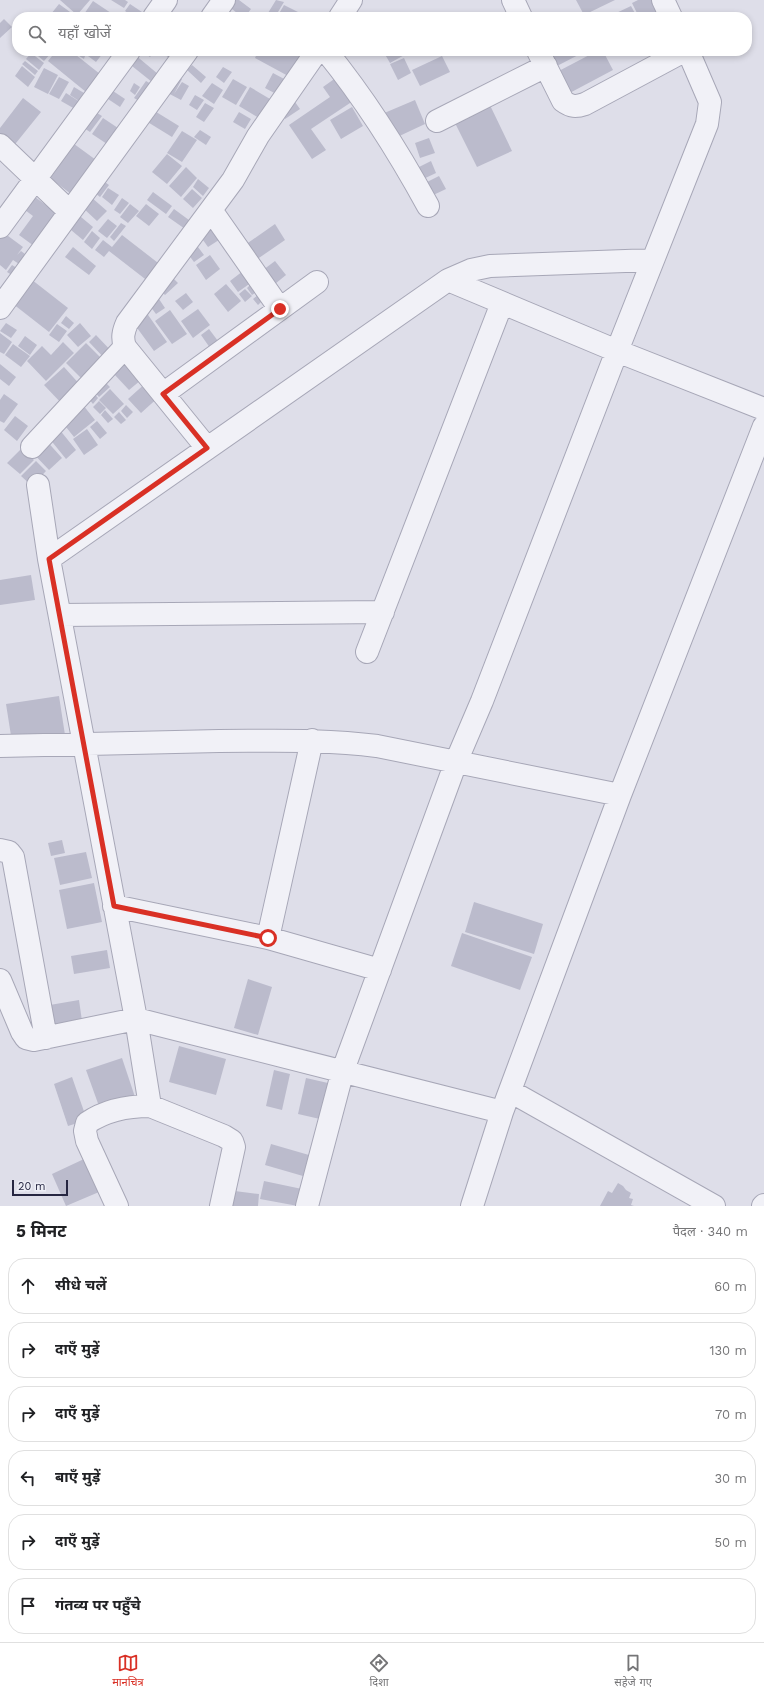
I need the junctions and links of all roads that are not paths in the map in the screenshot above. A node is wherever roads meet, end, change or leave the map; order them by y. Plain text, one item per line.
1 (166, 0) edge
2 (224, 0) edge
3 (352, 0) edge
4 (513, 0) edge
5 (663, 0) edge
6 (158, 12) edge
7 (216, 12) edge
8 (344, 12) edge
9 (519, 12) edge
10 (669, 12) edge
11 (125, 56) edge
12 (183, 56) edge
13 (314, 56) edge
14 (330, 56) edge
15 (675, 56) edge
16 (690, 56) edge
17 (542, 58) edge
18 (437, 121) dead end
19 (0, 145) edge
20 (34, 180) junction
21 (428, 206) dead end
22 (211, 210) junction
23 (70, 212) junction
24 (0, 227) edge
25 (653, 260) junction
26 (448, 280) junction
27 (317, 282) dead end
28 (502, 304) junction
29 (0, 308) edge
30 (280, 309) junction
31 (125, 347) junction
32 (617, 351) junction
33 (163, 394) junction
34 (764, 409) edge
35 (764, 426) edge
36 (32, 447) dead end
37 (207, 448) junction
38 (38, 485) dead end
39 (49, 559) junction
40 (383, 612) junction
41 (60, 615) junction
42 (367, 652) dead end
43 (312, 740) junction
44 (85, 744) junction
45 (0, 746) edge
46 (456, 762) junction
47 (620, 795) junction
48 (0, 850) edge
49 (114, 906) junction
50 (268, 938) junction
51 (380, 970) junction
52 (0, 980) edge
53 (136, 1019) junction
54 (46, 1038) junction
55 (343, 1070) junction
56 (510, 1091) junction
57 (150, 1106) junction
58 (502, 1112) junction
59 (117, 1206) edge
60 (222, 1206) edge
61 (307, 1206) edge
62 (472, 1206) edge
63 (714, 1206) edge

1 - 6 street
2 - 7 street
3 - 8 street
4 - 9 street
5 - 10 street
11 - 20 street
12 - 23 street
13 - 22 street
14 - 21 street
15 - 17 street
16 - 25 street
17 - 18 street
19 - 20 street
20 - 23 street
20 - 24 street
22 - 30 street
22 - 31 street
23 - 29 street
25 - 26 street
25 - 32 street
26 - 28 street
26 - 37 street
27 - 30 street
28 - 32 street
28 - 40 street
30 - 33 street
31 - 33 street
31 - 36 street
32 - 34 street
32 - 46 street
33 - 37 street
35 - 47 street
37 - 39 street
38 - 39 street
39 - 41 street
40 - 41 street
40 - 42 street
41 - 44 street
43 - 44 street
43 - 46 street
43 - 50 street
44 - 45 street
44 - 49 street
46 - 47 street
46 - 51 street
47 - 56 street
48 - 54 street
49 - 50 street
49 - 53 street
50 - 51 street
51 - 55 street
52 - 54 street
53 - 54 street
53 - 55 street
53 - 57 street
55 - 58 street
55 - 61 street
56 - 58 street
56 - 63 street
57 - 59 street
57 - 60 street
58 - 62 street

